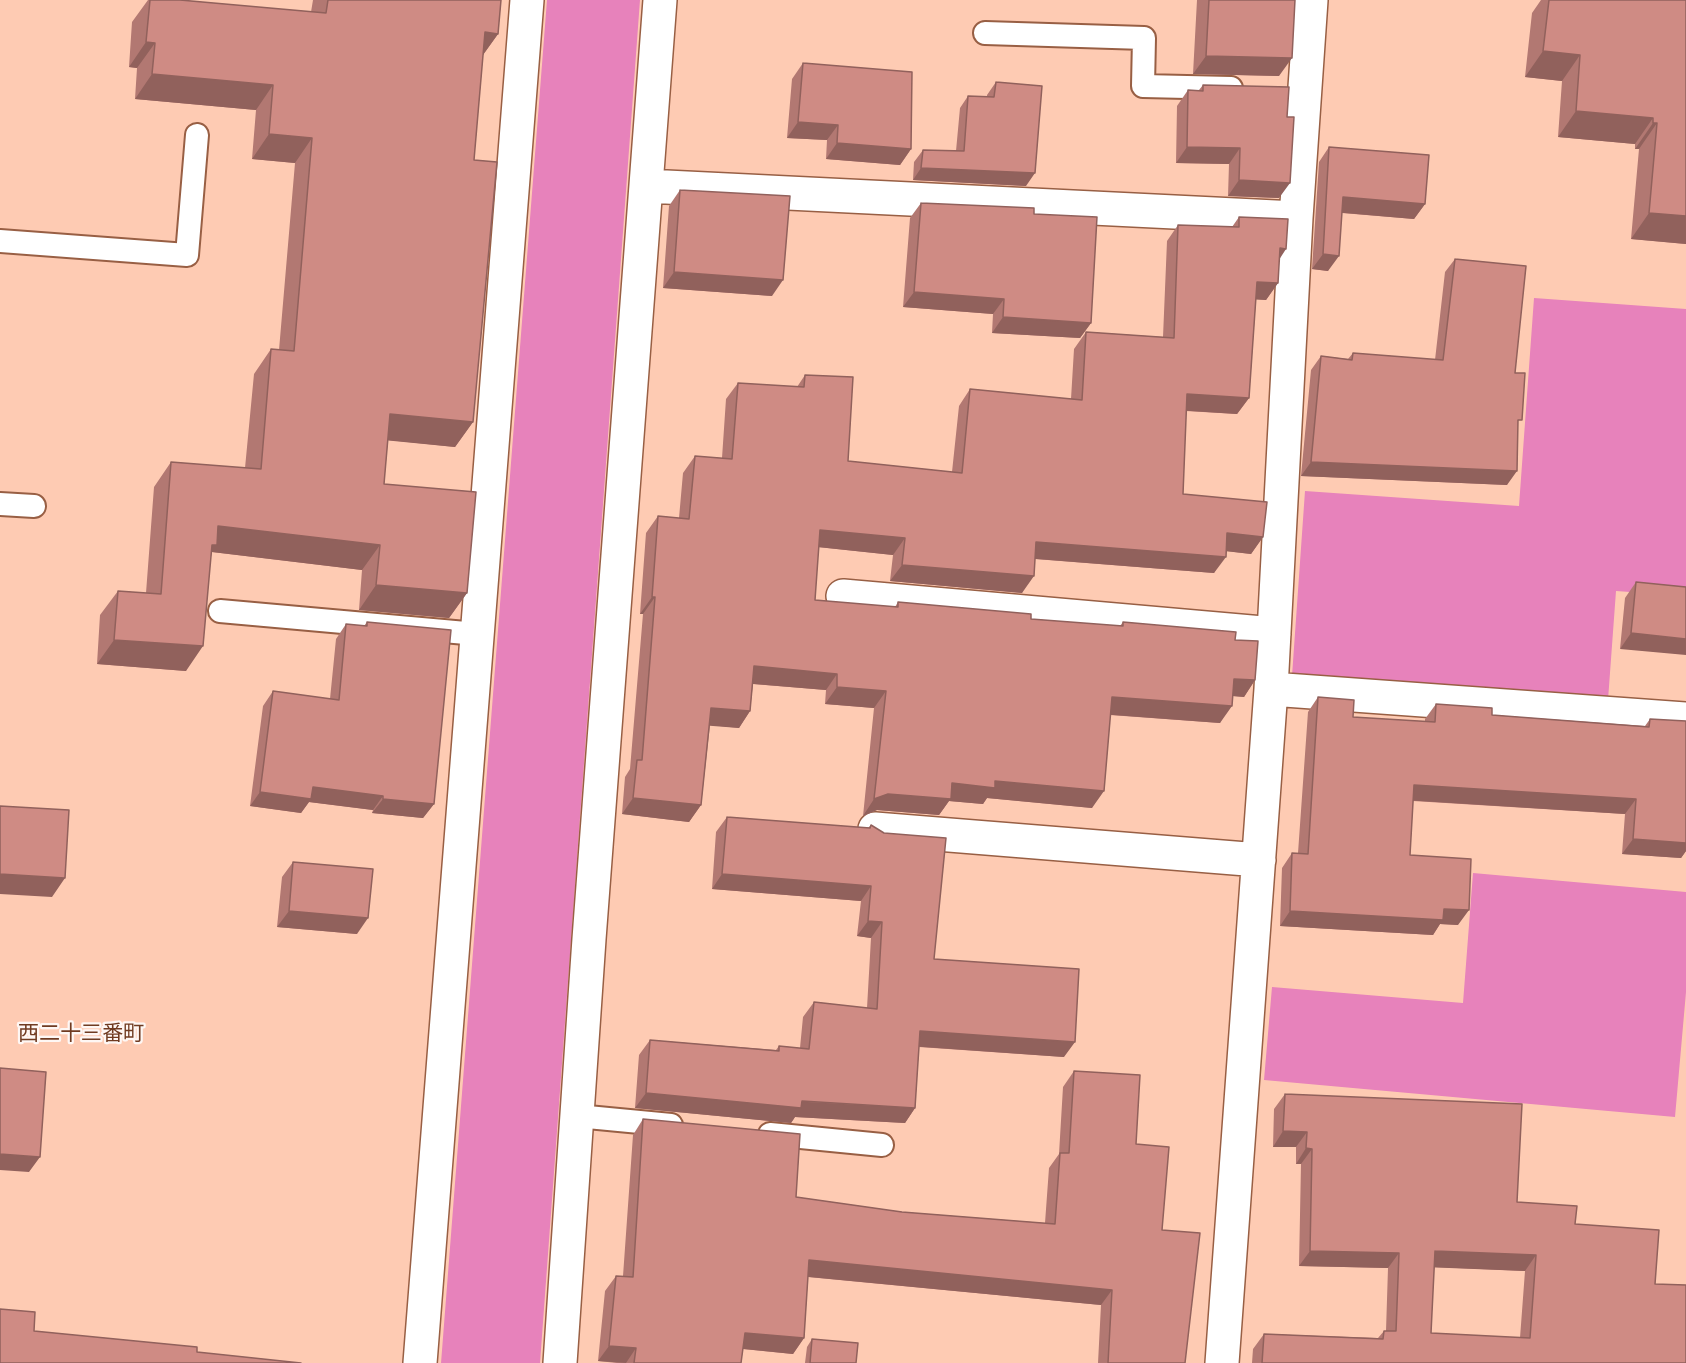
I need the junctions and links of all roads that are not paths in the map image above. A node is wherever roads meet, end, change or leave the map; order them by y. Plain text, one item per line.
1 (527, 0) edge
2 (660, 0) edge
3 (1311, 0) edge
4 (985, 33) dead end
5 (1247, 88) edge
6 (197, 135) dead end
7 (646, 186) junction
8 (1296, 218) junction
9 (0, 241) edge
10 (0, 504) edge
11 (34, 506) dead end
12 (843, 596) dead end
13 (220, 611) dead end
14 (477, 634) junction
15 (1274, 634) junction
16 (1271, 689) junction
17 (1686, 719) edge
18 (875, 829) edge
19 (1259, 860) junction
20 (577, 1116) junction
21 (694, 1127) edge
22 (753, 1133) edge
23 (882, 1145) dead end
24 (420, 1363) edge
25 (560, 1363) edge
26 (1222, 1363) edge

1 - 14 street
2 - 7 street
3 - 8 street
4 - 5 lane
6 - 9 lane
7 - 8 street
7 - 20 street
8 - 15 street
10 - 11 lane
12 - 15 street
13 - 14 lane
14 - 24 street
15 - 16 street
16 - 17 street
16 - 19 street
18 - 19 street
19 - 26 street
20 - 21 lane
20 - 25 street
22 - 23 lane

